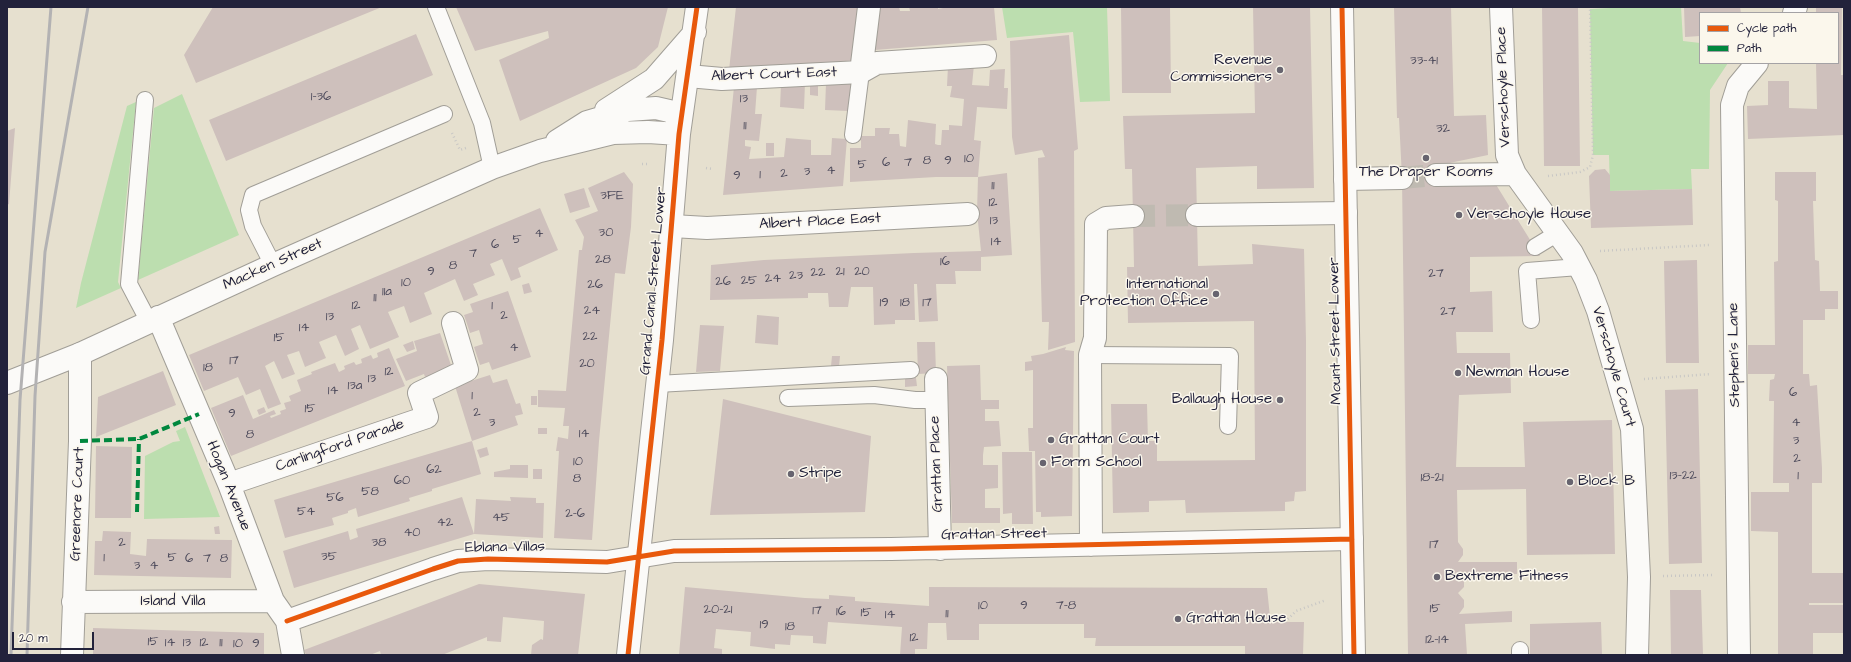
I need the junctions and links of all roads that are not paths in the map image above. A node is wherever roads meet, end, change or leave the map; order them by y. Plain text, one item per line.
1 (436, 7) edge
2 (697, 7) edge
3 (869, 7) edge
4 (1342, 7) edge
5 (1501, 7) edge
6 (694, 32) junction
7 (985, 56) dead end
8 (1756, 64) edge
9 (861, 72) junction
10 (688, 76) junction
11 (145, 100) dead end
12 (444, 114) dead end
13 (587, 122) junction
14 (680, 126) junction
15 (853, 135) dead end
16 (540, 151) junction
17 (492, 168) junction
18 (1516, 173) junction
19 (1436, 175) tunnel mouth
20 (1402, 178) tunnel mouth
21 (1345, 179) junction
22 (1346, 213) junction
23 (968, 214) dead end
24 (1197, 215) tunnel mouth
25 (1133, 216) tunnel mouth
26 (672, 226) junction
27 (1558, 233) junction
28 (1535, 247) dead end
29 (1575, 260) junction
30 (273, 265) junction
31 (154, 320) junction
32 (1531, 320) dead end
33 (453, 323) dead end
34 (80, 354) junction
35 (1090, 355) junction
36 (911, 370) dead end
37 (7, 383) edge
38 (658, 384) junction
39 (936, 390) joint
40 (788, 398) dead end
41 (1228, 426) dead end
42 (229, 484) junction
43 (1352, 539) junction
44 (1091, 545) junction
45 (940, 549) junction
46 (637, 557) junction
47 (273, 601) junction
48 (73, 602) junction
49 (287, 621) junction
50 (72, 655) edge
51 (293, 655) edge
52 (628, 655) edge
53 (1354, 655) edge
54 (1638, 655) edge
55 (1739, 655) edge

1 - 17 lane
2 - 6 street, Grand Canal Street Lower
3 - 9 street
4 - 21 street, Mount Street Lower
5 - 18 street, Verschoyle Place
6 - 10 street, Grand Canal Street Lower
6 - 13 street
7 - 9 street, Albert Court East
8 - 55 street, Stephen's Lane
9 - 10 street, Albert Court East
9 - 15 lane
10 - 14 street, Grand Canal Street Lower
11 - 31 lane
12 - 30 lane
13 - 14 street, Macken Street
13 - 16 street, Macken Street
14 - 16 street, Macken Street
14 - 26 street, Grand Canal Street Lower
16 - 17 street, Macken Street
17 - 30 street, Macken Street
18 - 19 street
18 - 27 street, Verschoyle Court
20 - 21 street
21 - 22 street, Mount Street Lower
22 - 24 street
22 - 43 street, Mount Street Lower
23 - 26 street, Albert Place East
25 - 35 street
26 - 38 street, Grand Canal Street Lower
27 - 28 lane
27 - 29 street, Verschoyle Court
29 - 32 lane
29 - 54 street, Verschoyle Court
30 - 31 street, Macken Street
31 - 34 street, Macken Street
31 - 42 street, Hogan Avenue
33 - 42 street, Carlingford Parade
34 - 37 street, Macken Street
34 - 48 street, Greenore Court
35 - 41 lane
35 - 44 street
36 - 38 lane
38 - 46 street, Grand Canal Street Lower
39 - 40 lane
39 - 45 street, Grattan Place
42 - 47 street, Hogan Avenue
43 - 44 street, Grattan Street
43 - 53 street, Mount Street Lower
44 - 45 street, Grattan Street
45 - 46 street, Grattan Street
46 - 49 street, Eblana Villas
46 - 52 street, Grand Canal Street Lower
47 - 48 street, Island Villa
47 - 49 street, Hogan Avenue
48 - 50 street, Greenore Court
49 - 51 street, Hogan Avenue

